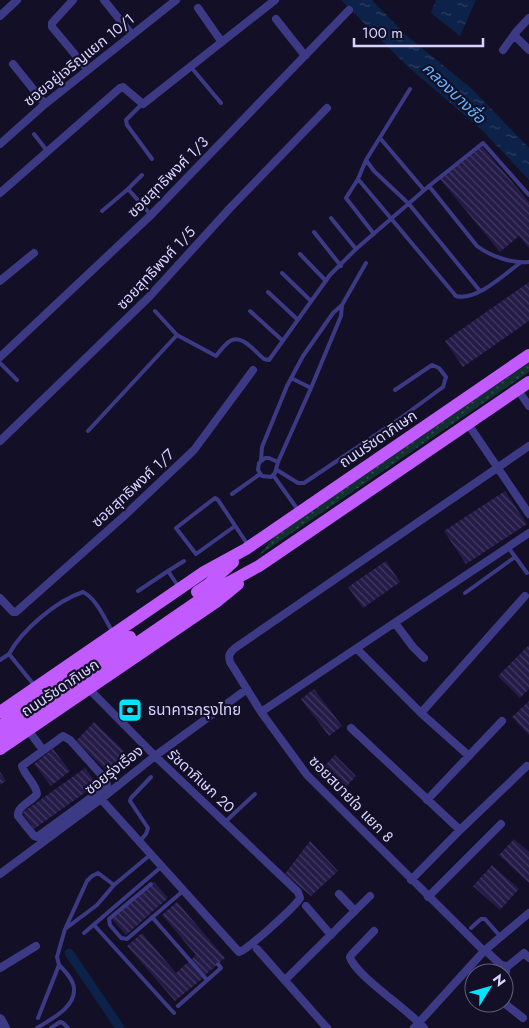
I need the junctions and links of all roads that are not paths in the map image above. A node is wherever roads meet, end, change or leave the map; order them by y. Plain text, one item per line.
1 (17, 0) edge
2 (104, 0) edge
3 (176, 0) edge
4 (275, 0) edge
5 (72, 1) edge
6 (198, 8) dead end
7 (349, 10) dead end
8 (0, 16) edge
9 (276, 18) dead end
10 (529, 18) edge
11 (516, 34) junction
12 (132, 35) junction
13 (221, 41) junction
14 (504, 50) dead end
15 (529, 50) edge
16 (306, 55) junction
17 (13, 64) dead end
18 (190, 66) junction
19 (88, 70) junction
20 (410, 90) dead end
21 (221, 103) dead end
22 (45, 104) junction
23 (142, 104) junction
24 (327, 108) dead end
25 (34, 134) dead end
26 (380, 138) junction
27 (1, 141) edge
28 (48, 152) junction
29 (152, 159) dead end
30 (366, 160) junction
31 (142, 175) dead end
32 (358, 179) junction
33 (429, 186) junction
34 (128, 189) junction
35 (424, 190) junction
36 (0, 194) edge
37 (529, 195) edge
38 (409, 204) junction
39 (102, 211) dead end
40 (151, 215) junction
41 (331, 218) dead end
42 (391, 220) junction
43 (314, 232) dead end
44 (374, 234) junction
45 (356, 249) junction
46 (34, 253) dead end
47 (300, 254) dead end
48 (529, 262) edge
49 (366, 263) dead end
50 (520, 263) junction
51 (341, 266) junction
52 (282, 273) dead end
53 (0, 281) edge
54 (326, 281) junction
55 (480, 291) junction
56 (268, 292) dead end
57 (311, 301) junction
58 (342, 305) junction
59 (155, 311) dead end
60 (250, 311) dead end
61 (298, 320) junction
62 (177, 335) junction
63 (283, 341) junction
64 (529, 355) edge
65 (0, 357) edge
66 (0, 364) edge
67 (253, 370) dead end
68 (291, 378) junction
69 (17, 380) dead end
70 (529, 382) edge
71 (311, 388) junction
72 (395, 390) dead end
73 (518, 390) junction
74 (529, 406) edge
75 (468, 424) junction
76 (88, 431) dead end
77 (0, 441) edge
78 (529, 446) edge
79 (261, 460) junction
80 (278, 462) junction
81 (497, 467) junction
82 (277, 470) junction
83 (260, 474) junction
84 (273, 475) junction
85 (232, 494) dead end
86 (299, 512) junction
87 (529, 514) edge
88 (235, 526) junction
89 (529, 533) edge
90 (508, 547) junction
91 (248, 548) junction
92 (516, 556) junction
93 (184, 561) dead end
94 (259, 566) junction
95 (168, 571) junction
96 (527, 573) dead end
97 (180, 588) junction
98 (138, 591) dead end
99 (465, 593) dead end
100 (525, 596) dead end
101 (0, 598) edge
102 (395, 623) junction
103 (114, 634) junction
104 (357, 649) junction
105 (9, 654) junction
106 (424, 658) dead end
107 (0, 660) edge
108 (36, 687) junction
109 (88, 688) junction
110 (247, 689) junction
111 (0, 712) edge
112 (261, 712) junction
113 (422, 713) junction
114 (502, 721) dead end
115 (0, 726) edge
116 (351, 728) dead end
117 (28, 730) junction
118 (0, 737) edge
119 (0, 749) edge
120 (43, 750) junction
121 (154, 756) junction
122 (469, 756) junction
123 (527, 766) dead end
124 (150, 777) dead end
125 (255, 794) dead end
126 (101, 799) junction
127 (428, 800) junction
128 (225, 822) junction
129 (501, 824) dead end
130 (460, 830) junction
131 (139, 842) junction
132 (150, 855) junction
133 (161, 867) junction
134 (0, 874) edge
135 (411, 880) junction
136 (151, 884) dead end
137 (114, 885) junction
138 (183, 891) junction
139 (339, 894) dead end
140 (370, 896) dead end
141 (428, 897) junction
142 (306, 906) dead end
143 (355, 911) junction
144 (529, 913) edge
145 (152, 917) junction
146 (94, 925) junction
147 (471, 928) dead end
148 (65, 929) junction
149 (374, 931) dead end
150 (84, 933) dead end
151 (331, 935) junction
152 (500, 936) junction
153 (36, 946) dead end
154 (256, 949) dead end
155 (484, 951) junction
156 (527, 953) edge
157 (499, 963) edge
158 (513, 963) edge
159 (218, 964) dead end
160 (59, 965) junction
161 (0, 968) edge
162 (207, 980) junction
163 (285, 980) junction
164 (178, 1006) dead end
165 (514, 1011) edge
166 (174, 1013) dead end
167 (38, 1018) dead end
168 (523, 1018) dead end
169 (0, 1019) edge
170 (419, 1026) edge
171 (5, 1028) edge
172 (37, 1028) edge
173 (52, 1028) edge
174 (68, 1028) edge
175 (327, 1028) edge

1 - 8 street
2 - 12 street
3 - 12 street, ซอยอยู่เจริญแยก 10/1
4 - 13 street
5 - 19 street
6 - 13 street
7 - 16 street, ซอยสุทธิพงศ์ 1/3
9 - 16 street
10 - 11 street
11 - 14 street
11 - 15 street
12 - 19 street, ซอยอยู่เจริญแยก 10/1
13 - 18 street
16 - 40 street, ซอยสุทธิพงศ์ 1/3
17 - 22 street
18 - 21 lane
18 - 23 street
19 - 22 street, ซอยอยู่เจริญแยก 10/1
20 - 26 lane
22 - 27 street, ซอยอยู่เจริญแยก 10/1
23 - 28 street
23 - 29 lane
24 - 77 street, ซอยสุทธิพงศ์ 1/5
25 - 28 lane
26 - 30 lane
26 - 35 lane
28 - 36 street
30 - 32 lane
30 - 38 lane
31 - 34 lane
32 - 42 lane
32 - 44 lane
33 - 35 lane
33 - 37 lane
33 - 50 lane
34 - 39 lane
34 - 40 lane
35 - 38 lane
38 - 42 lane
38 - 55 lane
40 - 65 street, ซอยสุทธิพงศ์ 1/3
41 - 45 lane
42 - 44 lane
42 - 55 lane
43 - 51 lane
44 - 45 lane
45 - 51 lane
46 - 53 street
47 - 54 lane
48 - 50 lane
49 - 58 lane
50 - 55 lane
51 - 54 lane
52 - 57 lane
54 - 57 lane
56 - 61 lane
57 - 61 lane
58 - 68 lane
58 - 71 lane
59 - 62 lane
60 - 63 lane
61 - 63 lane
62 - 63 lane
62 - 76 lane
64 - 86 main road, ถนนรัชดาภิเษก
66 - 69 lane
67 - 101 street, ซอยสุทธิพงศ์ 1/7
68 - 71 lane
68 - 79 lane
70 - 73 main road, ถนนรัชดาภิเษก
71 - 80 lane
72 - 82 lane
73 - 74 street
73 - 75 main road, ถนนรัชดาภิเษก
75 - 81 street
75 - 94 main road, ถนนรัชดาภิเษก
78 - 81 street
79 - 80 lane
79 - 83 lane
80 - 82 lane
81 - 87 street
81 - 110 street, ซอยสบายใจ แยก 8
82 - 84 lane
83 - 84 lane
83 - 85 lane
84 - 86 lane
86 - 91 main road, ถนนรัชดาภิเษก
88 - 88 lane
88 - 91 lane
89 - 90 street
90 - 92 lane
90 - 102 street
91 - 97 main road, ถนนรัชดาภิเษก
91 - 115 main road, ถนนรัชดาภิเษก
92 - 96 lane
92 - 99 lane
93 - 95 lane
94 - 109 main road, ถนนรัชดาภิเษก
94 - 118 main road, ถนนรัชดาภิเษก
95 - 97 lane
95 - 98 lane
97 - 103 main road, ถนนรัชดาภิเษก
100 - 113 street
102 - 104 street
102 - 106 street
103 - 105 lane
103 - 108 main road, ถนนรัชดาภิเษก
104 - 112 street
104 - 113 street
105 - 107 lane
105 - 108 lane
108 - 111 main road, ถนนรัชดาภิเษก
109 - 117 main road, ถนนรัชดาภิเษก
109 - 121 street, รัชดาภิเษก 20
110 - 112 street, ซอยสบายใจ แยก 8
110 - 121 street, ซอยรุ่งเรือง
112 - 135 street, ซอยสบายใจ แยก 8
113 - 122 street
114 - 122 street
116 - 127 street
117 - 119 main road, ถนนรัชดาภิเษก
117 - 120 street
120 - 120 street
121 - 126 street, ซอยรุ่งเรือง
121 - 128 street, รัชดาภิเษก 20
122 - 127 street
123 - 130 street
124 - 131 lane
125 - 128 lane
126 - 131 street
126 - 134 street, ซอยรุ่งเรือง
127 - 130 street
128 - 138 street, รัชดาภิเษก 20
129 - 141 street
130 - 135 street
131 - 132 street
132 - 133 street
132 - 137 lane
133 - 138 street
133 - 146 lane
135 - 141 street, ซอยสบายใจ แยก 8
136 - 145 lane
137 - 148 lane
137 - 148 lane
138 - 145 lane
139 - 143 street
140 - 143 street
141 - 155 street, ซอยสบายใจ แยก 8
142 - 151 street
143 - 151 street
144 - 152 street
145 - 162 lane
146 - 150 lane
146 - 166 lane
147 - 152 lane
148 - 160 lane
149 - 170 street
151 - 163 street
152 - 155 street
153 - 161 street
154 - 163 street
155 - 157 street, ซอยสบายใจ แยก 8
155 - 170 street
156 - 158 street
159 - 162 lane
160 - 167 lane
160 - 172 lane
162 - 164 lane
163 - 175 street
165 - 168 street
169 - 171 street
173 - 174 lane

